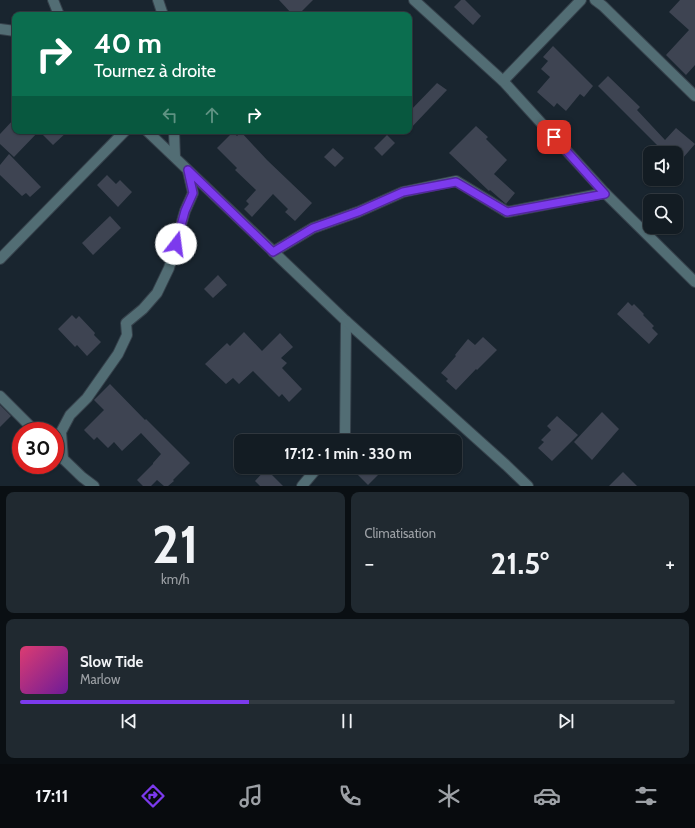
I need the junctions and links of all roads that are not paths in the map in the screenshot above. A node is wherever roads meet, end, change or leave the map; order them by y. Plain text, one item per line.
1 (52, 0) edge
2 (158, 0) edge
3 (414, 0) edge
4 (580, 0) edge
5 (595, 0) edge
6 (58, 12) edge
7 (162, 12) edge
8 (0, 28) edge
9 (12, 30) edge
10 (503, 81) junction
11 (695, 96) edge
12 (122, 134) edge
13 (150, 134) edge
14 (174, 134) edge
15 (174, 157) junction
16 (188, 170) junction
17 (605, 194) junction
18 (273, 252) junction
19 (0, 259) edge
20 (695, 282) edge
21 (346, 321) junction
22 (0, 396) edge
23 (26, 422) edge
24 (64, 426) edge
25 (346, 434) edge
26 (64, 460) edge
27 (312, 474) edge
28 (94, 486) edge
29 (302, 486) edge
30 (528, 486) edge

1 - 6 street
2 - 7 street
3 - 10 street
4 - 10 street
5 - 11 street
8 - 9 street
10 - 17 street
12 - 19 street
13 - 15 street
14 - 15 street
15 - 16 street
16 - 18 street
16 - 24 street
17 - 18 street
17 - 20 street
18 - 21 street
21 - 25 street
21 - 30 street
22 - 23 street
26 - 28 street
27 - 29 street

